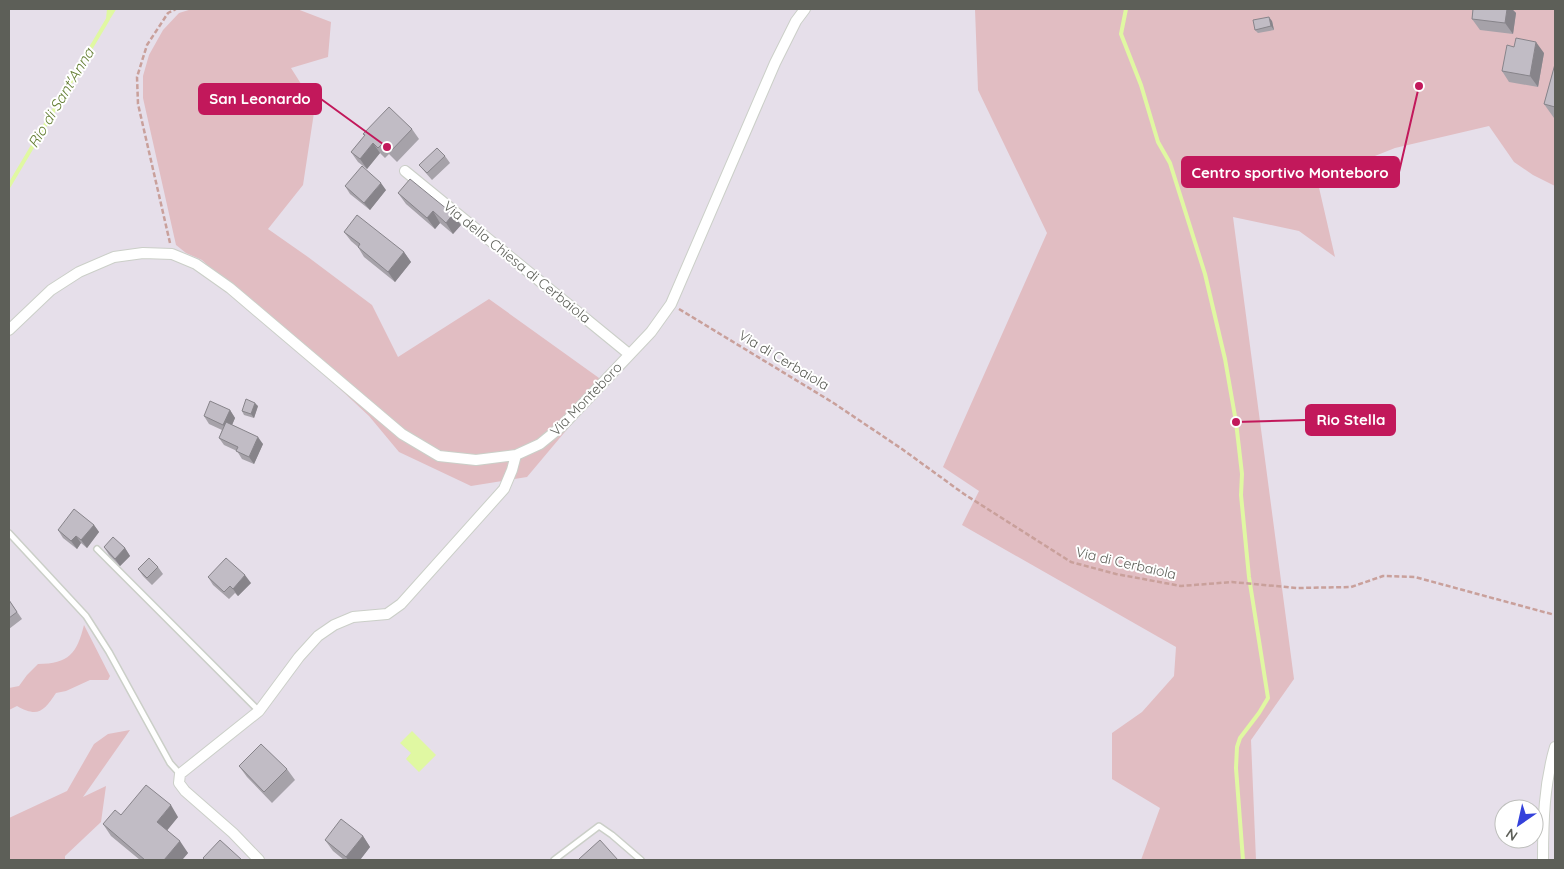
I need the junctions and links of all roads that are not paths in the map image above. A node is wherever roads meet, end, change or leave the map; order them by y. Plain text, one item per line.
1 (805, 9) edge
2 (405, 171) dead end
3 (9, 330) edge
4 (629, 354) junction
5 (516, 455) junction
6 (9, 532) edge
7 (97, 549) dead end
8 (259, 711) junction
9 (1555, 747) edge
10 (180, 774) junction
11 (260, 860) edge
12 (554, 860) edge
13 (640, 860) edge
14 (1543, 860) edge

1 - 4 street, Via Monteboro
2 - 4 street, Via della Chiesa di Cerbaiola
3 - 5 street, Via Monteboro
4 - 5 street, Via Monteboro
5 - 8 street
6 - 10 lane
7 - 8 lane
8 - 10 street
9 - 14 street
10 - 11 street
12 - 13 lane

